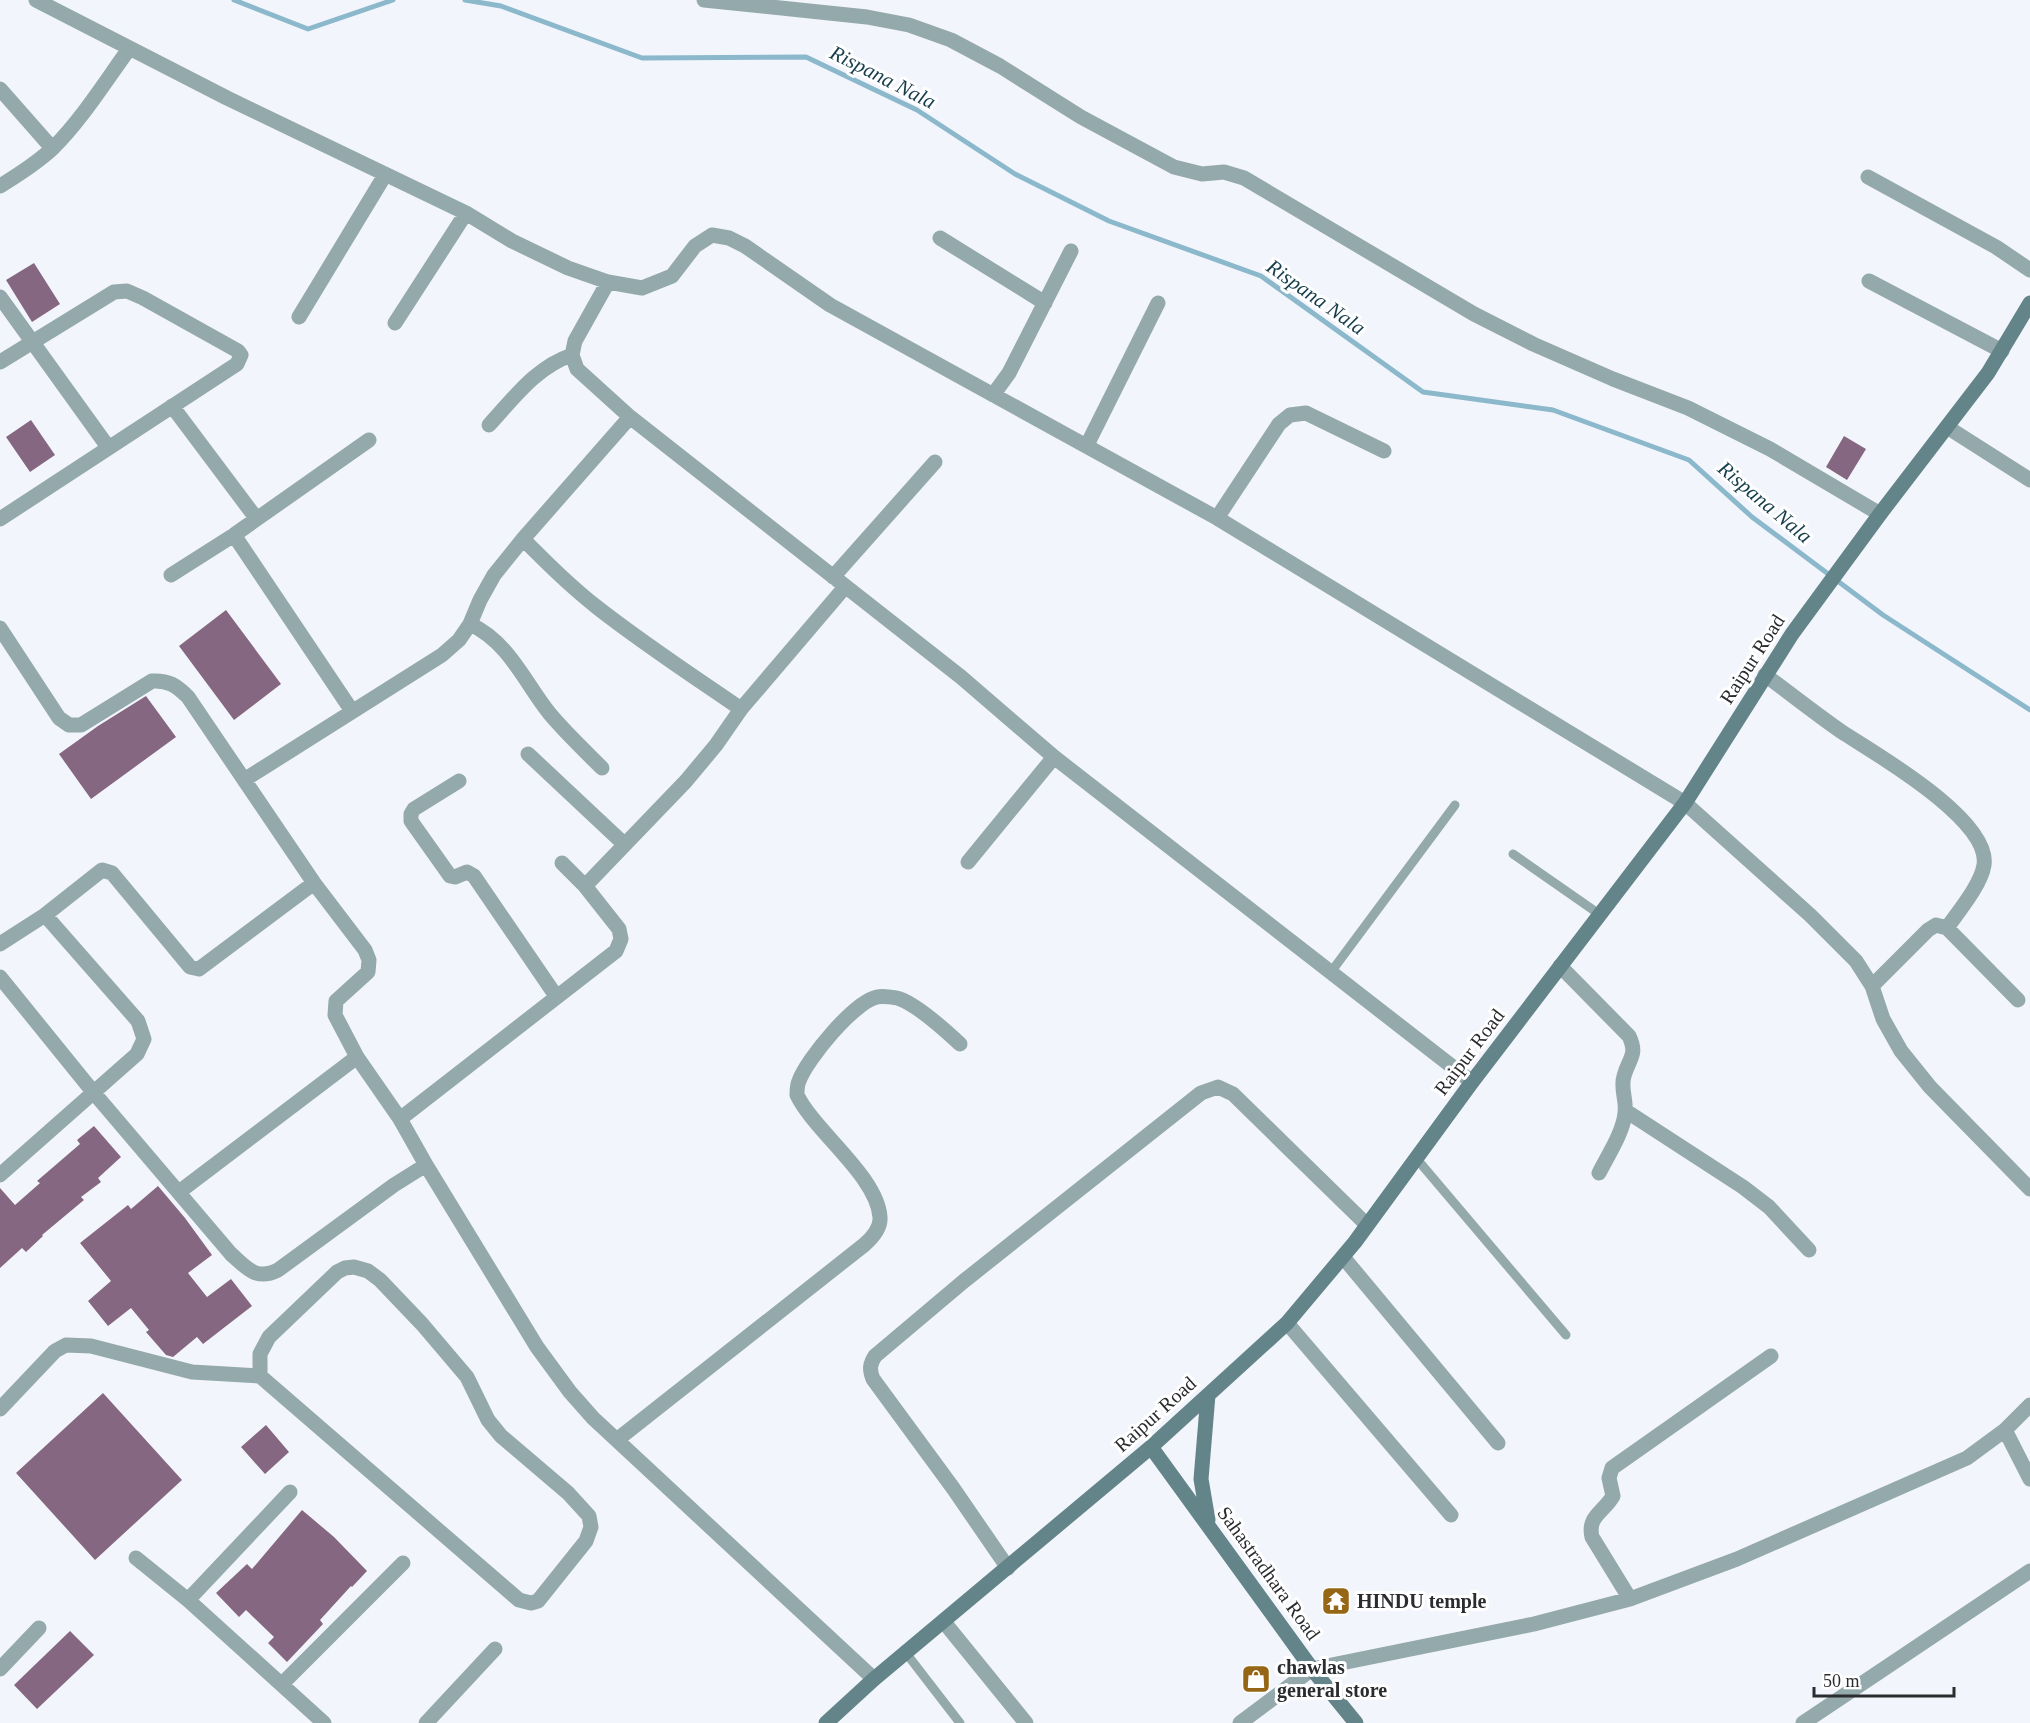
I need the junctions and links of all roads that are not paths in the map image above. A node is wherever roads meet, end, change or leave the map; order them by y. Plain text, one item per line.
1 (36, 0) edge
2 (704, 0) edge
3 (129, 49) junction
4 (0, 89) edge
5 (52, 148) junction
6 (385, 175) junction
7 (1868, 177) dead end
8 (0, 186) edge
9 (466, 213) junction
10 (940, 238) dead end
11 (1071, 251) dead end
12 (2030, 270) edge
13 (1869, 281) dead end
14 (608, 282) junction
15 (0, 297) edge
16 (1045, 303) junction
17 (1158, 303) dead end
18 (2030, 303) edge
19 (299, 317) dead end
20 (395, 323) dead end
21 (34, 343) junction
22 (2002, 351) junction
23 (572, 355) junction
24 (0, 362) edge
25 (993, 395) junction
26 (172, 406) junction
27 (630, 417) junction
28 (489, 425) dead end
29 (1947, 427) junction
30 (369, 440) dead end
31 (1087, 445) junction
32 (108, 447) junction
33 (1384, 451) dead end
34 (935, 462) dead end
35 (2030, 480) edge
36 (1880, 514) junction
37 (256, 518) junction
38 (1217, 518) junction
39 (0, 519) edge
40 (234, 535) junction
41 (523, 539) junction
42 (171, 575) dead end
43 (833, 577) junction
44 (845, 586) junction
45 (470, 624) junction
46 (0, 628) edge
47 (1765, 675) junction
48 (741, 709) junction
49 (352, 711) junction
50 (528, 754) dead end
51 (1054, 757) junction
52 (602, 768) dead end
53 (244, 780) junction
54 (459, 781) dead end
55 (1685, 803) junction
56 (1455, 805) dead end
57 (624, 844) junction
58 (1513, 854) dead end
59 (968, 862) dead end
60 (562, 863) dead end
61 (314, 883) junction
62 (585, 886) junction
63 (1599, 914) junction
64 (45, 915) junction
65 (1947, 928) junction
66 (0, 944) edge
67 (1560, 966) junction
68 (1331, 972) junction
69 (0, 977) edge
70 (1872, 986) junction
71 (556, 996) junction
72 (2018, 1000) dead end
73 (960, 1044) dead end
74 (357, 1057) junction
75 (1472, 1083) junction
76 (94, 1093) junction
77 (1626, 1112) junction
78 (400, 1119) junction
79 (1416, 1158) junction
80 (426, 1165) junction
81 (1599, 1173) dead end
82 (0, 1175) edge
83 (2030, 1190) edge
84 (179, 1192) junction
85 (1366, 1225) junction
86 (1809, 1250) dead end
87 (1343, 1257) junction
88 (1287, 1323) junction
89 (1566, 1335) dead end
90 (1771, 1356) dead end
91 (260, 1376) junction
92 (1208, 1395) junction
93 (2030, 1405) edge
94 (0, 1409) edge
95 (2005, 1430) junction
96 (618, 1440) junction
97 (1498, 1443) dead end
98 (1151, 1447) junction
99 (2030, 1479) edge
100 (290, 1492) dead end
101 (1451, 1515) dead end
102 (1209, 1526) junction
103 (136, 1558) dead end
104 (403, 1563) dead end
105 (1008, 1568) junction
106 (2030, 1571) edge
107 (1630, 1599) junction
108 (188, 1600) junction
109 (944, 1622) junction
110 (39, 1628) dead end
111 (495, 1649) dead end
112 (906, 1653) junction
113 (0, 1669) edge
114 (1312, 1669) junction
115 (874, 1679) junction
116 (282, 1684) junction
117 (324, 1723) edge
118 (426, 1723) edge
119 (826, 1723) edge
120 (960, 1723) edge
121 (1026, 1723) edge
122 (1240, 1723) edge
123 (1356, 1723) edge
124 (1803, 1723) edge

1 - 3 street
2 - 36 street
3 - 5 street
3 - 6 street
4 - 5 street
5 - 8 street
6 - 9 street
6 - 19 street
7 - 12 street
9 - 14 street
9 - 20 street
10 - 16 street
11 - 16 street
13 - 22 street
14 - 23 street
14 - 25 street
15 - 21 street
16 - 25 street
17 - 31 street
18 - 22 main road, Raipur Road
21 - 24 street
21 - 26 street
21 - 32 street
22 - 29 main road, Raipur Road
23 - 27 street
23 - 28 street
25 - 31 street
26 - 32 street
26 - 37 street
27 - 41 street
27 - 43 street
29 - 35 street
29 - 36 main road, Raipur Road
30 - 37 street
31 - 38 street
32 - 39 street
33 - 38 street
34 - 43 street
36 - 47 main road, Raipur Road
37 - 40 street
38 - 55 street
40 - 42 street
40 - 49 street
41 - 45 street
41 - 48 street
43 - 44 street
44 - 48 street
44 - 51 street
45 - 49 street
45 - 52 street
46 - 53 street
47 - 55 main road, Raipur Road
47 - 65 street
48 - 57 street
49 - 53 street
50 - 57 street
51 - 59 street
51 - 68 street
53 - 61 street
54 - 71 street
55 - 63 main road, Raipur Road
55 - 70 street
56 - 68 lane
57 - 62 street
58 - 63 lane
60 - 62 street
61 - 64 street
61 - 74 street
62 - 71 street
63 - 67 main road, Raipur Road
64 - 66 street
64 - 76 street
65 - 70 street
65 - 72 street
67 - 75 main road, Raipur Road
67 - 77 street
68 - 75 street
69 - 76 street
70 - 83 street
71 - 78 street
73 - 96 street
74 - 78 street
74 - 84 street
75 - 79 main road, Raipur Road
76 - 82 street
76 - 84 street
77 - 81 street
77 - 86 street
78 - 80 street
79 - 85 main road, Raipur Road
79 - 89 lane
80 - 84 street
80 - 96 street
85 - 87 main road, Raipur Road
85 - 105 street
87 - 88 main road, Raipur Road
87 - 97 street
88 - 92 main road, Raipur Road
88 - 101 street
90 - 107 street
91 - 91 street
91 - 94 street
92 - 98 main road, Raipur Road
92 - 102 main road
93 - 95 street
95 - 99 street
95 - 107 street
96 - 115 street
98 - 102 main road, Sahastradhara Road
98 - 105 main road, Raipur Road
100 - 108 street
102 - 114 main road, Sahastradhara Road
103 - 108 street
104 - 116 street
105 - 109 main road, Raipur Road
106 - 124 street
107 - 114 street
108 - 116 street
109 - 112 main road, Raipur Road
109 - 121 street
110 - 113 street
111 - 118 street
112 - 115 main road, Raipur Road
112 - 120 lane
114 - 122 street
114 - 123 main road, Sahastradhara Road
115 - 119 main road, Raipur Road
116 - 117 street

